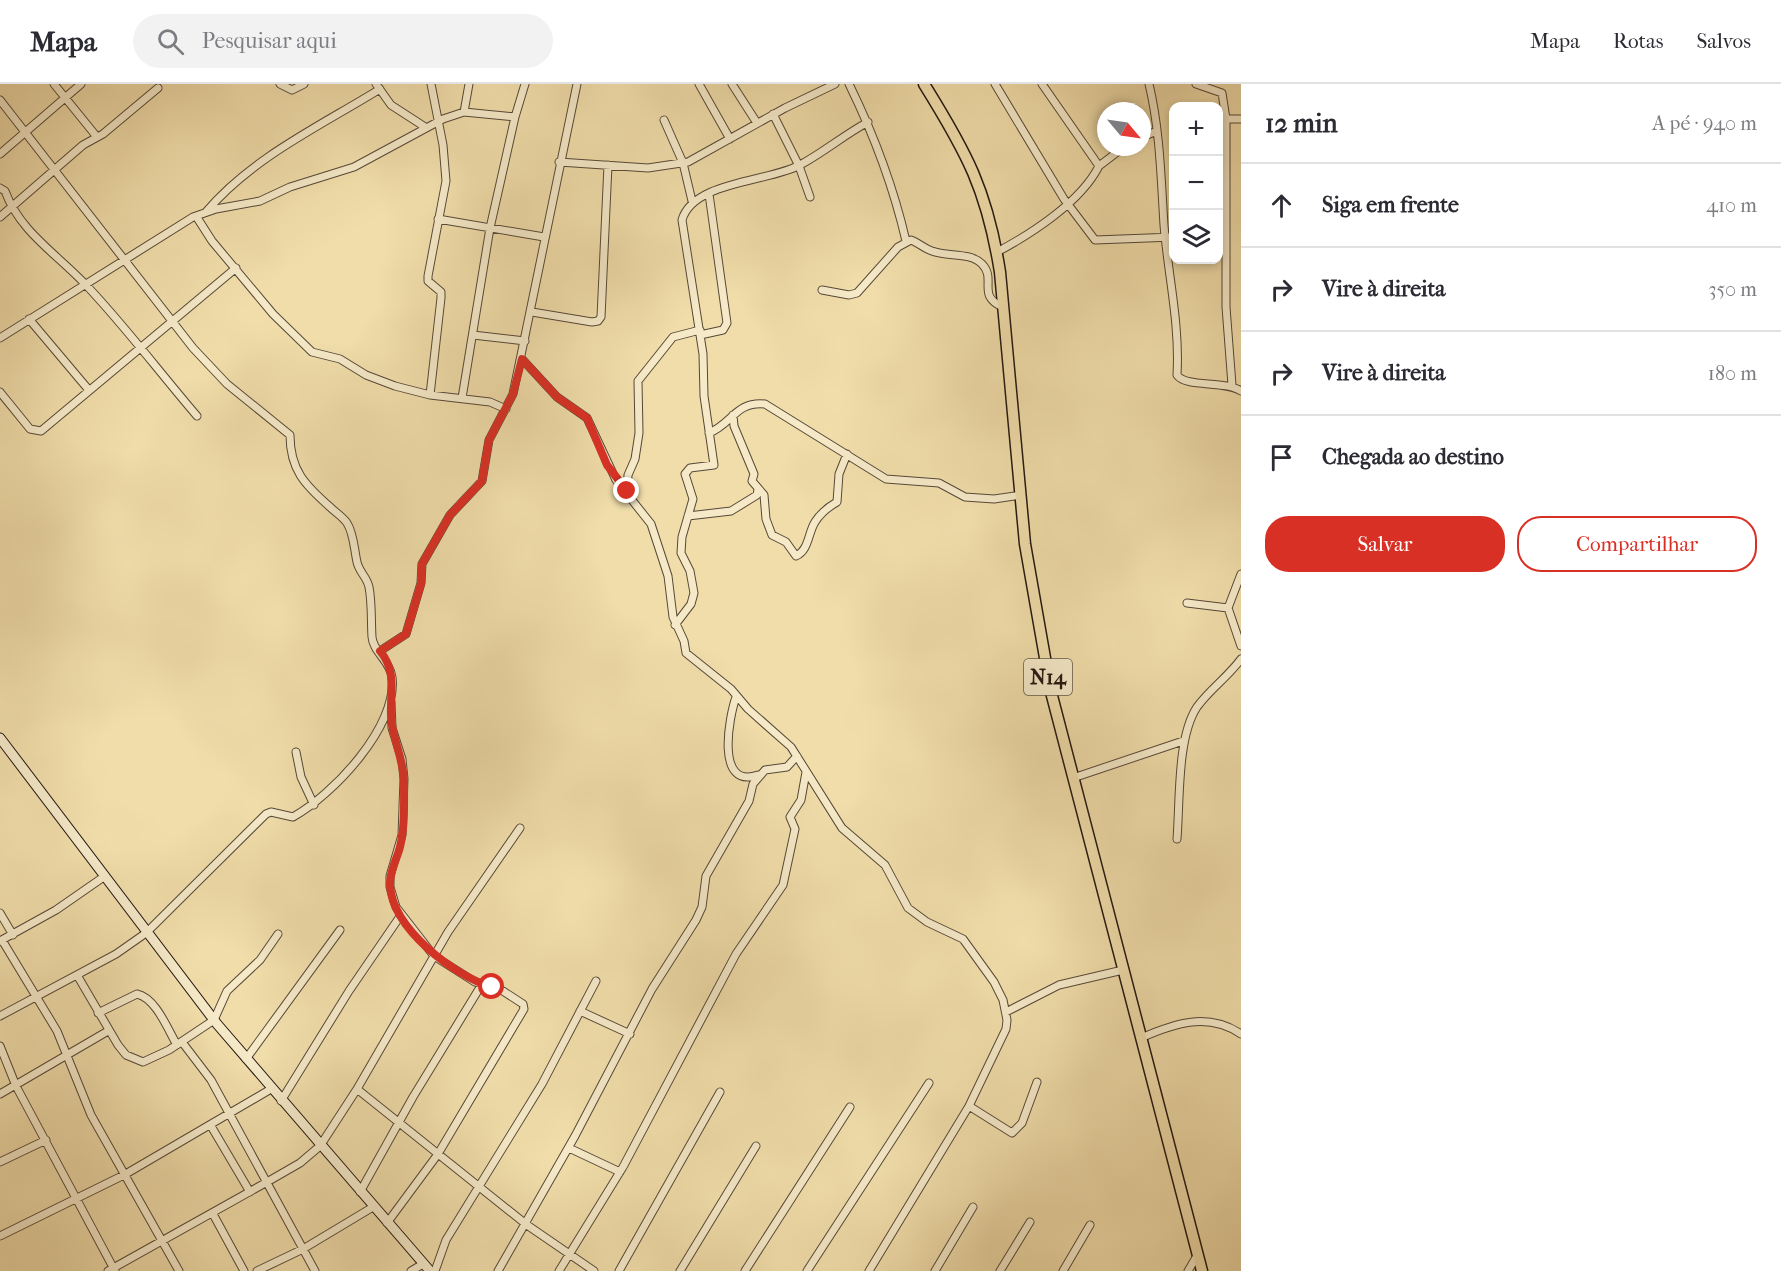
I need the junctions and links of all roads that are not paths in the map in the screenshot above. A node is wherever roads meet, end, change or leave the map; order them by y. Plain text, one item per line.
1 (54, 84) edge
2 (81, 84) edge
3 (280, 84) edge
4 (304, 84) edge
5 (431, 84) edge
6 (469, 84) edge
7 (525, 84) edge
8 (577, 84) edge
9 (699, 84) edge
10 (732, 84) edge
11 (835, 84) edge
12 (849, 84) edge
13 (924, 84) edge
14 (995, 84) edge
15 (1042, 84) edge
16 (1149, 84) edge
17 (1196, 84) edge
18 (1224, 84) edge
19 (378, 87) edge
20 (158, 88) dead end
21 (1222, 93) junction
22 (65, 98) junction
23 (0, 100) edge
24 (464, 112) junction
25 (773, 114) junction
26 (515, 117) junction
27 (1226, 119) junction
28 (1241, 119) edge
29 (664, 120) dead end
30 (438, 121) junction
31 (868, 122) junction
32 (757, 123) junction
33 (425, 127) junction
34 (1157, 131) junction
35 (1151, 133) edge
36 (25, 134) junction
37 (97, 137) junction
38 (730, 139) junction
39 (0, 154) edge
40 (1112, 156) edge
41 (559, 162) junction
42 (682, 163) junction
43 (608, 165) junction
44 (799, 165) junction
45 (1099, 166) junction
46 (56, 170) junction
47 (0, 188) edge
48 (710, 194) junction
49 (810, 197) dead end
50 (692, 201) junction
51 (1067, 204) junction
52 (11, 209) junction
53 (206, 213) junction
54 (196, 216) junction
55 (0, 217) edge
56 (438, 219) junction
57 (490, 228) junction
58 (1169, 229) edge
59 (544, 237) junction
60 (1169, 237) edge
61 (1223, 237) edge
62 (1227, 237) junction
63 (906, 241) junction
64 (997, 252) junction
65 (123, 260) junction
66 (1172, 264) edge
67 (236, 268) junction
68 (85, 284) junction
69 (822, 290) dead end
70 (1003, 307) junction
71 (532, 312) junction
72 (29, 319) junction
73 (172, 323) junction
74 (700, 333) junction
75 (474, 335) junction
76 (0, 338) edge
77 (525, 341) junction
78 (139, 348) junction
79 (522, 359) junction
80 (1232, 385) junction
81 (88, 389) junction
82 (1241, 391) edge
83 (0, 392) edge
84 (430, 395) junction
85 (462, 398) junction
86 (506, 410) junction
87 (733, 415) junction
88 (197, 416) dead end
89 (709, 433) junction
90 (847, 454) junction
91 (758, 489) junction
92 (627, 491) junction
93 (1021, 495) junction
94 (688, 516) junction
95 (1241, 574) edge
96 (1187, 603) dead end
97 (1228, 608) junction
98 (675, 625) junction
99 (1241, 646) edge
100 (380, 651) junction
101 (1241, 659) edge
102 (736, 697) junction
103 (391, 699) junction
104 (0, 738) edge
105 (1183, 741) junction
106 (296, 752) dead end
107 (797, 756) junction
108 (806, 772) junction
109 (758, 776) junction
110 (1073, 778) junction
111 (314, 805) junction
112 (520, 828) dead end
113 (1177, 839) dead end
114 (105, 876) junction
115 (0, 913) edge
116 (401, 915) junction
117 (340, 930) dead end
118 (146, 933) junction
119 (278, 934) dead end
120 (13, 935) junction
121 (1, 941) edge
122 (434, 956) junction
123 (1123, 970) junction
124 (77, 975) junction
125 (596, 981) dead end
126 (482, 984) junction
127 (34, 998) junction
128 (580, 1011) junction
129 (1006, 1012) junction
130 (98, 1013) junction
131 (0, 1016) edge
132 (214, 1020) junction
133 (108, 1031) junction
134 (630, 1034) junction
135 (1241, 1034) edge
136 (1141, 1038) junction
137 (179, 1044) junction
138 (0, 1046) edge
139 (68, 1055) junction
140 (246, 1059) junction
141 (1037, 1082) dead end
142 (929, 1083) dead end
143 (16, 1086) junction
144 (271, 1089) junction
145 (357, 1089) junction
146 (720, 1092) dead end
147 (0, 1094) edge
148 (281, 1101) junction
149 (969, 1106) junction
150 (850, 1107) dead end
151 (230, 1115) junction
152 (399, 1123) junction
153 (211, 1126) junction
154 (46, 1140) junction
155 (320, 1146) junction
156 (756, 1146) dead end
157 (568, 1148) junction
158 (438, 1154) junction
159 (0, 1162) edge
160 (620, 1172) junction
161 (124, 1175) junction
162 (267, 1182) junction
163 (479, 1186) junction
164 (249, 1192) junction
165 (360, 1192) junction
166 (76, 1198) junction
167 (373, 1207) junction
168 (973, 1207) dead end
169 (213, 1214) junction
170 (1030, 1222) dead end
171 (387, 1223) junction
172 (526, 1225) junction
173 (1090, 1225) dead end
174 (0, 1236) edge
175 (162, 1242) junction
176 (303, 1249) junction
177 (1198, 1254) junction
178 (569, 1255) junction
179 (427, 1267) edge
180 (112, 1270) edge
181 (179, 1271) edge
182 (244, 1271) edge
183 (257, 1271) edge
184 (315, 1271) edge
185 (411, 1271) edge
186 (435, 1271) edge
187 (498, 1271) edge
188 (559, 1271) edge
189 (594, 1271) edge
190 (619, 1271) edge
191 (680, 1271) edge
192 (745, 1271) edge
193 (807, 1271) edge
194 (869, 1271) edge
195 (935, 1271) edge
196 (1000, 1271) edge
197 (1063, 1271) edge
198 (1188, 1271) edge
199 (1202, 1271) edge

1 - 22 street
2 - 22 street
3 - 4 street
5 - 30 street
6 - 24 street
7 - 26 street
8 - 41 street
9 - 38 street
10 - 32 street
11 - 25 street
12 - 31 street
13 - 64 main road, N14
14 - 51 street
15 - 45 street
16 - 34 street
17 - 21 street
18 - 21 street
19 - 33 street
19 - 53 street
20 - 37 street
21 - 27 street
22 - 36 street
22 - 37 street
23 - 36 street
24 - 26 street
24 - 30 street
25 - 32 street
25 - 44 street
26 - 57 street
27 - 28 street
27 - 62 street
29 - 42 street
30 - 33 street
30 - 56 street
31 - 44 street
31 - 63 street
32 - 38 street
33 - 53 street
34 - 35 street
34 - 58 street
36 - 39 street
36 - 46 street
37 - 46 street
38 - 42 street
40 - 45 street
41 - 43 street
41 - 59 street
42 - 43 street
42 - 50 street
43 - 71 street
44 - 48 street
44 - 49 street
45 - 51 street
46 - 52 street
46 - 65 street
47 - 52 street
48 - 50 street
48 - 74 street
50 - 74 street
51 - 60 street
51 - 64 street
52 - 55 street
52 - 68 street
53 - 54 street
54 - 65 street
54 - 67 street
56 - 57 street
56 - 84 street
57 - 59 street
57 - 75 street
59 - 71 street
61 - 62 street
62 - 80 street
63 - 69 street
63 - 70 street
64 - 70 main road, N14
65 - 68 street
65 - 73 street
66 - 80 street
67 - 73 street
67 - 84 street
68 - 72 street
68 - 78 street
70 - 93 main road, N14
71 - 77 street
72 - 76 street
72 - 81 street
73 - 78 street
73 - 100 street
74 - 89 street
74 - 92 street
75 - 77 street
75 - 85 street
77 - 79 street
78 - 81 street
78 - 88 street
79 - 86 street
79 - 92 street
80 - 82 street
81 - 83 street
84 - 85 street
85 - 86 street
86 - 100 street
87 - 89 street
87 - 90 street
87 - 91 street
89 - 94 street
90 - 91 street
90 - 93 street
91 - 94 street
92 - 98 street
93 - 110 main road, N14
94 - 98 street
95 - 97 street
96 - 97 street
97 - 99 street
98 - 102 street
100 - 103 street
101 - 105 street
102 - 107 street
102 - 109 street
103 - 111 street
103 - 116 street
104 - 114 main road
105 - 110 street
105 - 113 street
106 - 111 street
107 - 108 street
107 - 109 street
108 - 129 street
108 - 160 street
109 - 134 street
110 - 123 main road, N14
111 - 118 street
112 - 122 street
114 - 118 main road
114 - 120 street
115 - 120 street
116 - 122 street
116 - 148 street
117 - 140 street
118 - 124 street
118 - 132 main road
119 - 132 street
120 - 121 street
121 - 127 street
122 - 126 street
122 - 145 street
123 - 129 street
123 - 136 main road, N14
124 - 127 street
124 - 130 street
125 - 128 street
126 - 152 street
126 - 158 street
127 - 131 street
127 - 139 street
128 - 134 street
128 - 163 street
129 - 149 street
130 - 133 street
130 - 137 street
132 - 137 street
132 - 140 main road
133 - 137 street
133 - 139 street
134 - 157 street
135 - 136 street
136 - 177 main road, N14
137 - 151 street
138 - 143 street
139 - 143 street
139 - 161 street
140 - 144 main road
141 - 149 street
142 - 193 street
143 - 147 street
143 - 154 street
144 - 148 main road
144 - 151 street
145 - 152 street
145 - 155 street
146 - 190 street
148 - 155 main road
149 - 194 street
150 - 192 street
151 - 153 street
151 - 162 street
152 - 158 street
152 - 165 street
153 - 161 street
153 - 164 street
154 - 159 street
154 - 166 street
155 - 162 street
155 - 165 main road
156 - 191 street
157 - 160 street
157 - 172 street
158 - 163 street
158 - 171 street
160 - 178 street
161 - 166 street
161 - 175 street
162 - 164 street
162 - 176 street
163 - 172 street
163 - 186 street
164 - 169 street
165 - 167 main road
166 - 174 street
166 - 180 street
167 - 171 main road
167 - 176 street
168 - 195 street
169 - 175 street
169 - 182 street
170 - 196 street
171 - 179 main road
172 - 178 street
172 - 187 street
173 - 197 street
175 - 180 street
175 - 181 street
176 - 183 street
176 - 184 street
177 - 198 street
177 - 199 main road, N14
178 - 188 street
178 - 189 street
179 - 185 street

